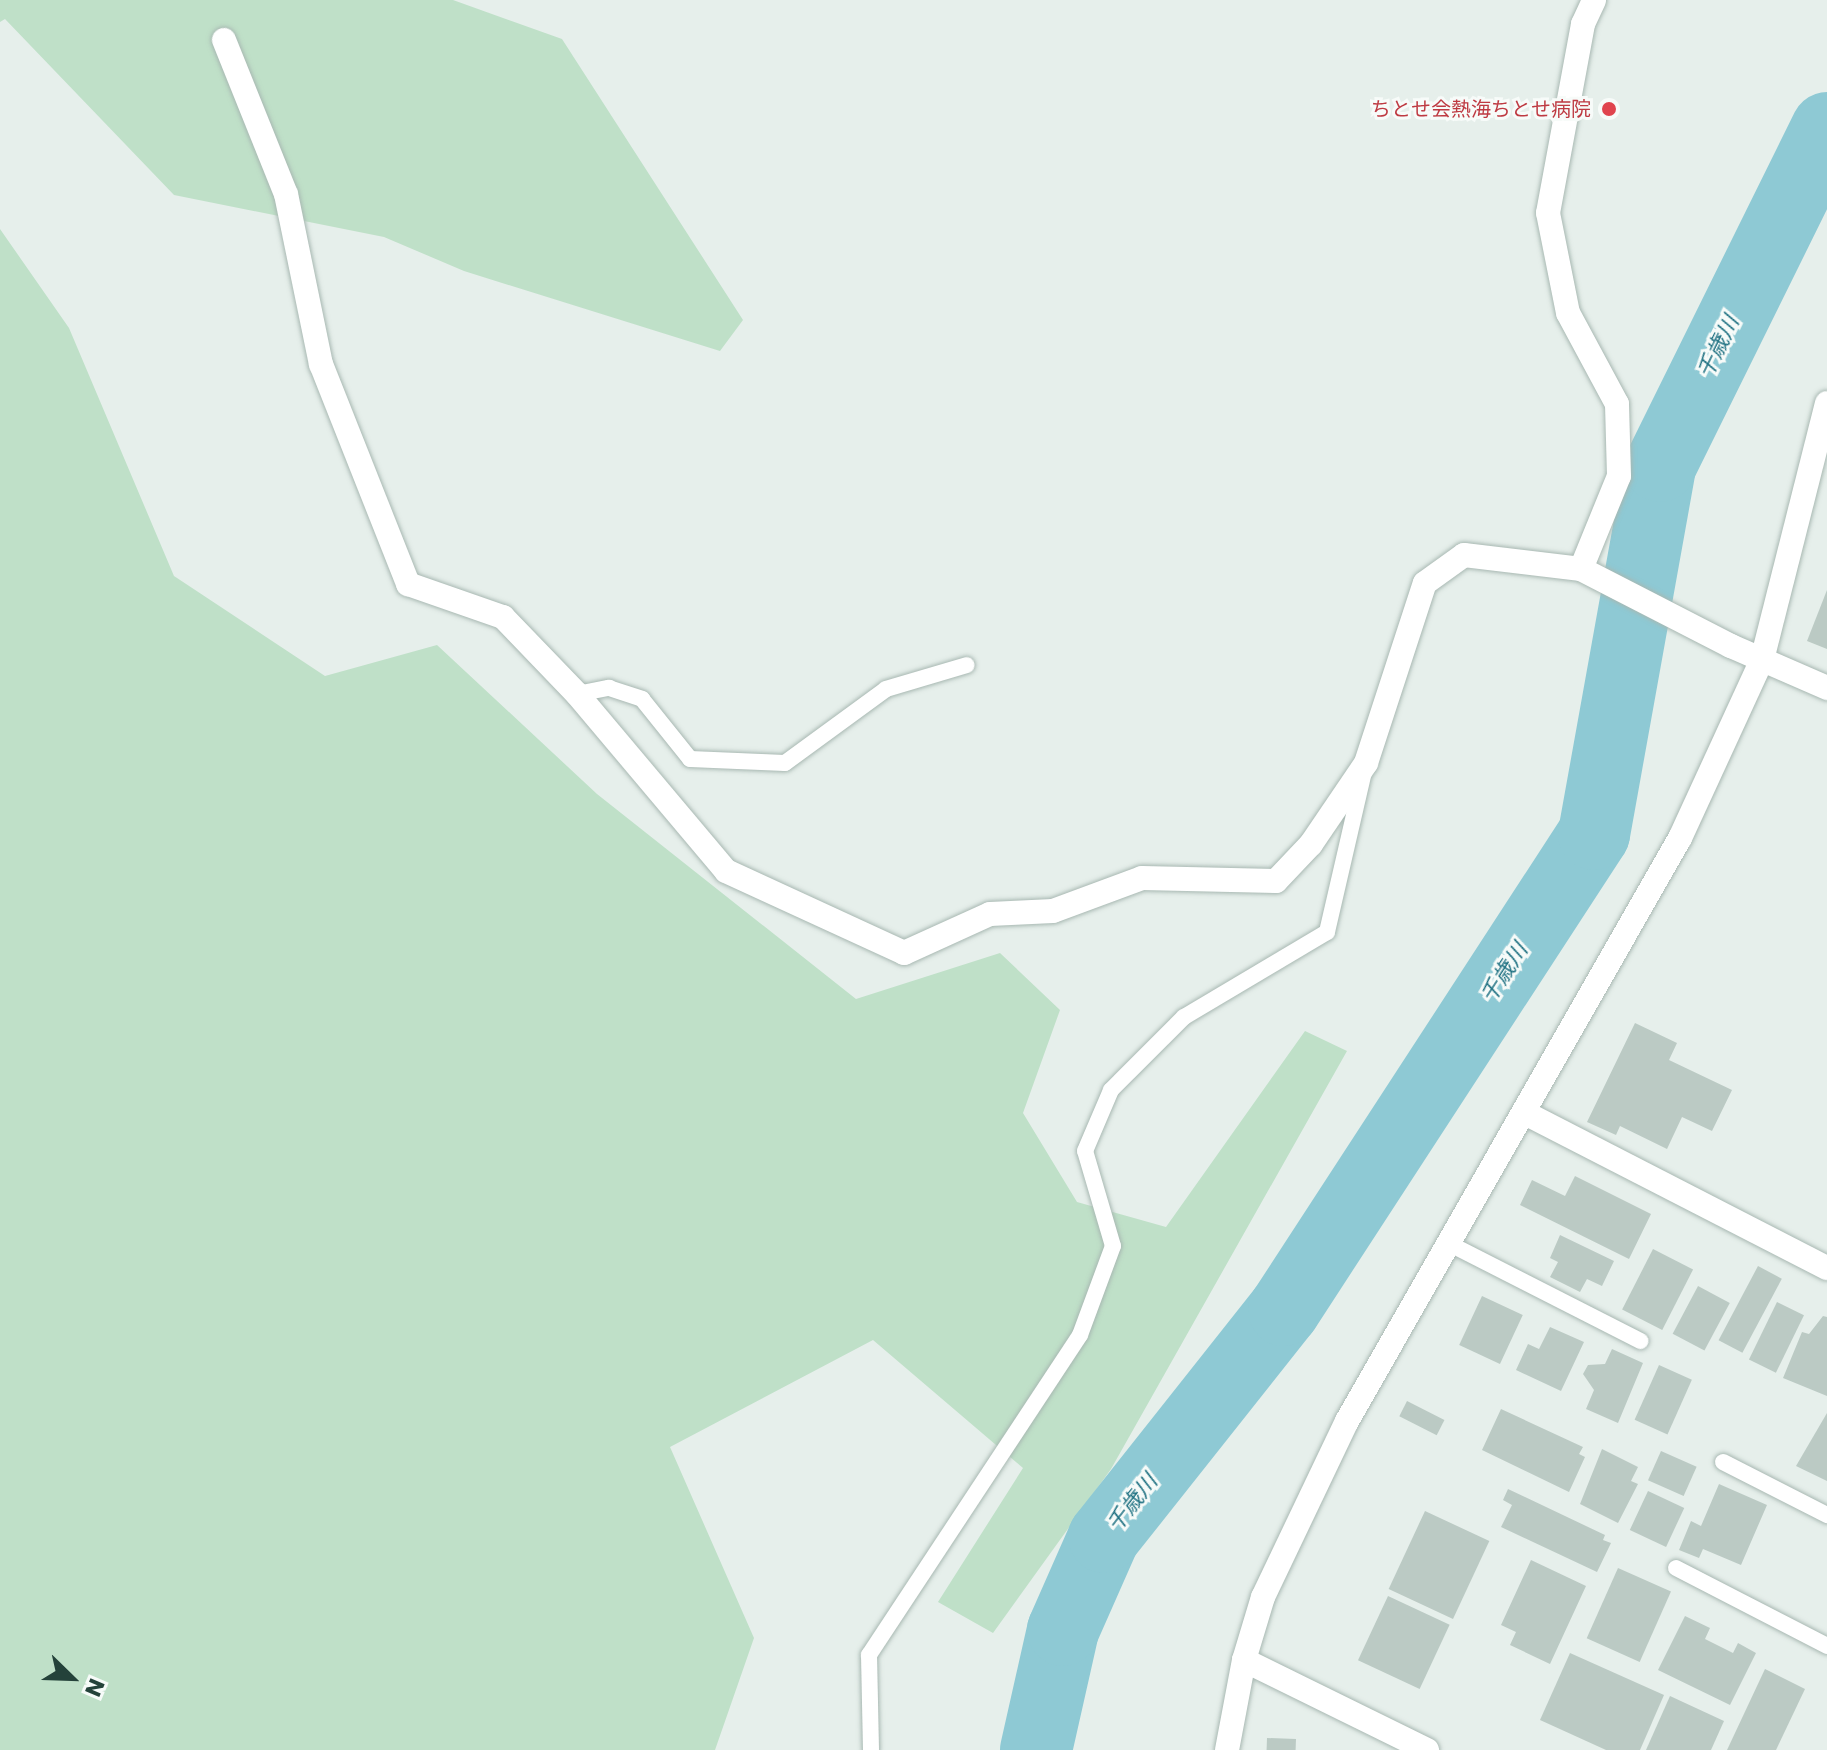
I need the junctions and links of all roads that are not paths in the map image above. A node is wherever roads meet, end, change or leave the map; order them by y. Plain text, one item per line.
1 (1594, 0) edge
2 (224, 40) dead end
3 (1827, 403) edge
4 (1581, 569) junction
5 (1762, 660) junction
6 (967, 665) dead end
7 (1827, 688) edge
8 (577, 694) junction
9 (1366, 763) junction
10 (1525, 1113) junction
11 (1448, 1243) junction
12 (1827, 1268) edge
13 (1640, 1341) dead end
14 (1723, 1462) dead end
15 (1827, 1515) edge
16 (1676, 1568) dead end
17 (1827, 1646) edge
18 (1244, 1660) junction
19 (871, 1750) edge
20 (1227, 1750) edge
21 (1427, 1750) edge

1 - 4 street
2 - 8 street
3 - 5 street
4 - 5 street
4 - 9 street
5 - 7 street
5 - 10 street
6 - 8 lane
8 - 9 street
9 - 19 lane
10 - 11 street
10 - 12 street
11 - 13 lane
11 - 18 street
14 - 15 lane
16 - 17 lane
18 - 20 street
18 - 21 street

